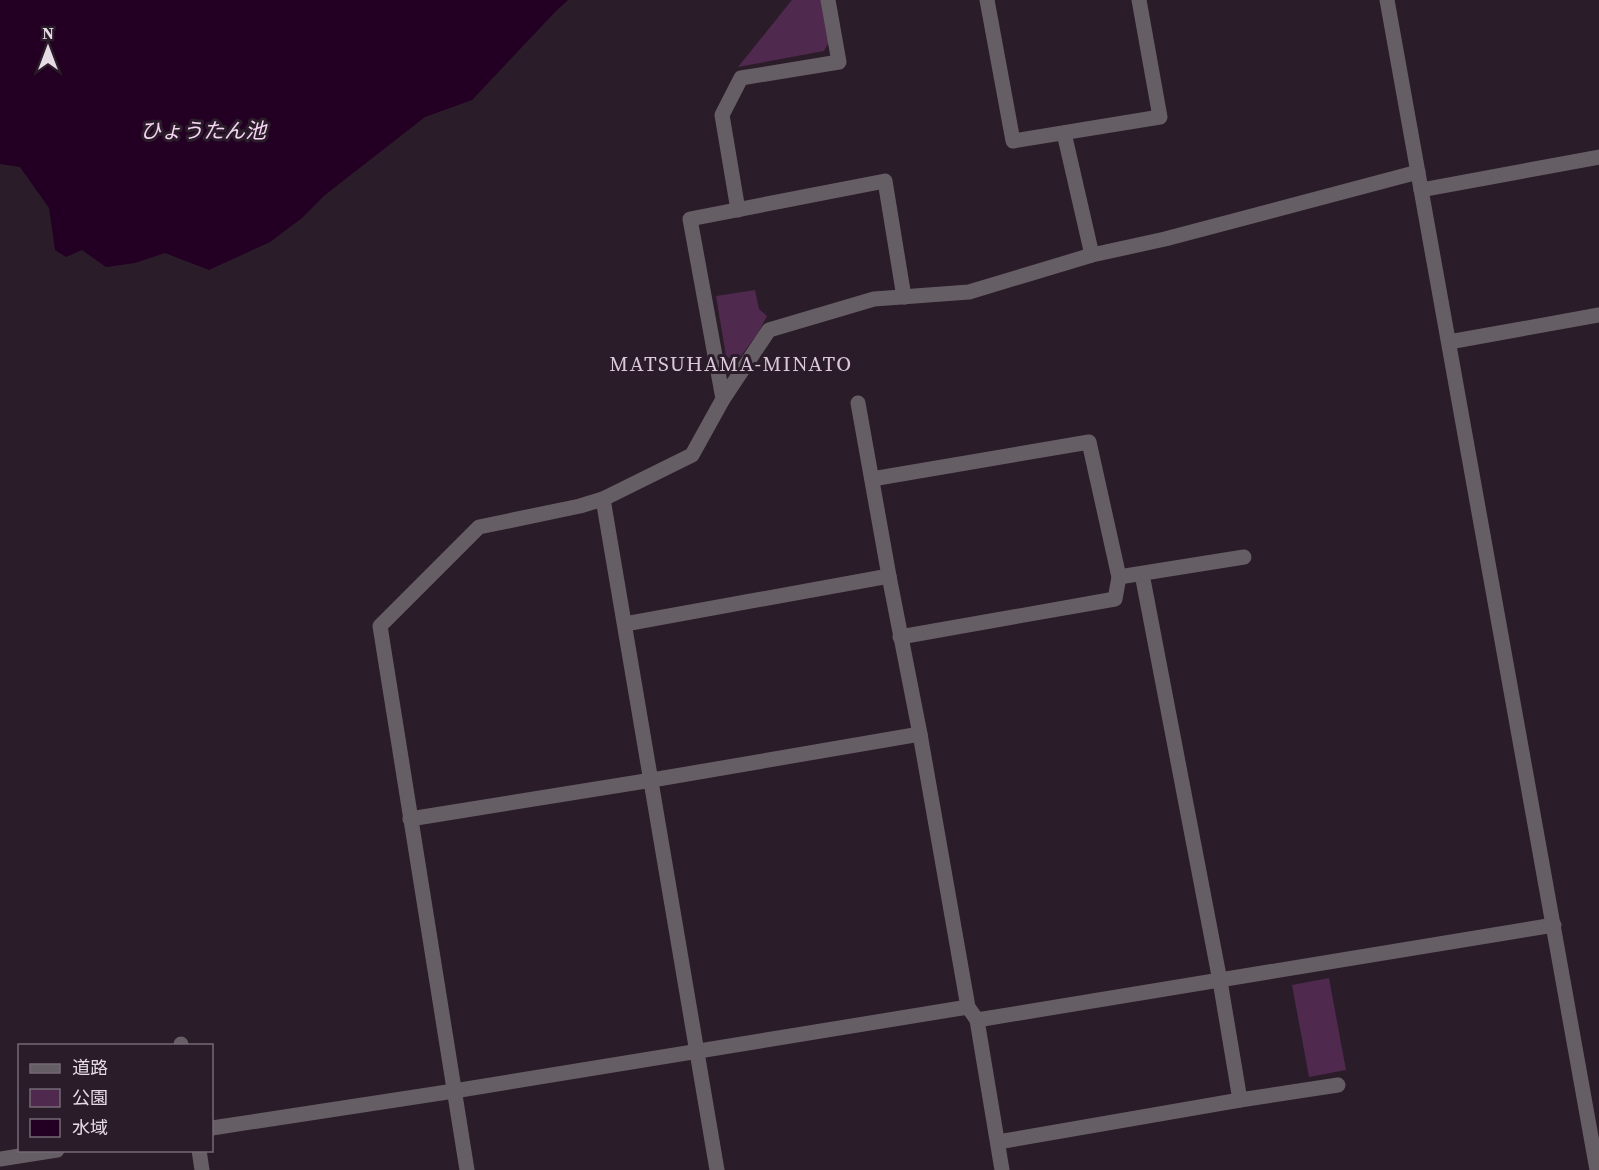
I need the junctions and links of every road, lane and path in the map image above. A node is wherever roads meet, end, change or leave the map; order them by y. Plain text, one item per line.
1 (828, 0) edge
2 (987, 0) edge
3 (1139, 0) edge
4 (1387, 0) edge
5 (1064, 133) junction
6 (1599, 157) edge
7 (1418, 172) junction
8 (1421, 190) junction
9 (738, 210) junction
10 (1092, 255) junction
11 (904, 297) junction
12 (1599, 315) edge
13 (1449, 342) junction
14 (723, 399) junction
15 (858, 404) dead end
16 (872, 479) junction
17 (603, 499) junction
18 (1244, 557) dead end
19 (1142, 574) junction
20 (889, 576) junction
21 (1119, 577) junction
22 (625, 624) junction
23 (900, 637) junction
24 (920, 734) junction
25 (652, 780) junction
26 (410, 819) junction
27 (1554, 925) junction
28 (1220, 981) junction
29 (968, 1007) junction
30 (977, 1020) junction
31 (696, 1051) junction
32 (1338, 1085) dead end
33 (454, 1091) junction
34 (1240, 1100) junction
35 (213, 1128) edge
36 (998, 1142) junction
37 (44, 1152) edge
38 (199, 1152) edge
39 (0, 1159) edge
40 (202, 1170) edge
41 (467, 1170) edge
42 (717, 1170) edge
43 (1002, 1170) edge
44 (1597, 1170) edge

1 - 9 street
2 - 5 street
3 - 5 street
4 - 7 street
5 - 10 street
6 - 8 street
7 - 8 street
7 - 10 street
8 - 13 street
9 - 11 street
9 - 14 street
10 - 11 street
11 - 14 street
12 - 13 street
13 - 27 street
14 - 17 street
15 - 16 street
16 - 20 street
16 - 21 street
17 - 22 street
17 - 26 street
18 - 19 street
19 - 21 street
19 - 28 street
20 - 22 street
20 - 23 street
21 - 23 street
22 - 25 street
23 - 24 street
24 - 25 street
24 - 29 street
25 - 26 street
25 - 31 street
26 - 33 street
27 - 28 street
27 - 44 street
28 - 30 street
28 - 34 street
29 - 30 street
29 - 31 street
30 - 36 street
31 - 33 street
31 - 42 street
32 - 34 street
33 - 35 street
33 - 41 street
34 - 36 street
36 - 43 street
37 - 39 street
38 - 40 street

